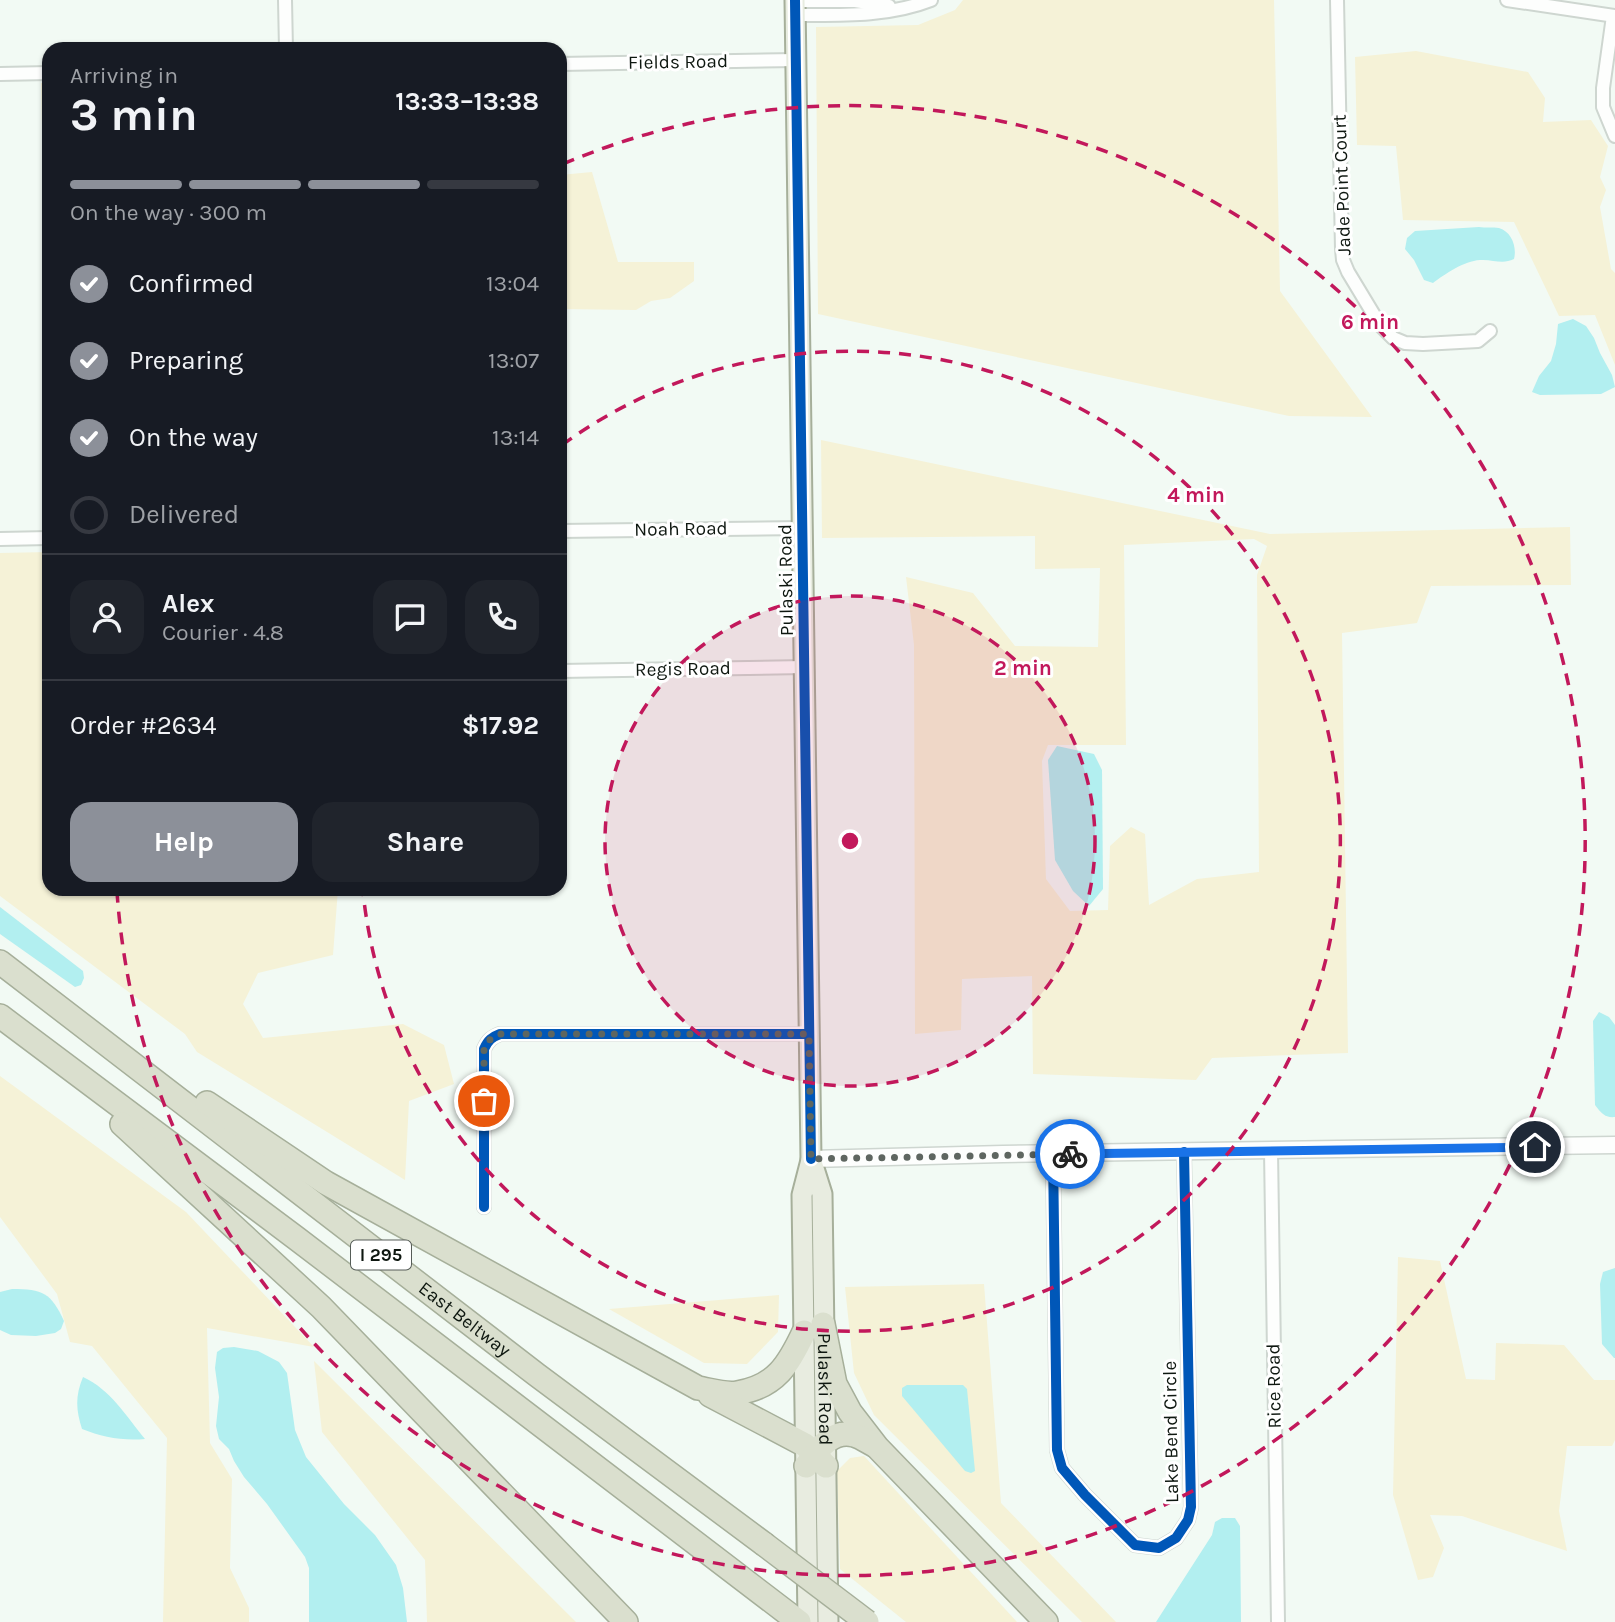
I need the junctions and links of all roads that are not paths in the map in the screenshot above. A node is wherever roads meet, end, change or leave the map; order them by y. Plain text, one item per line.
1 (285, 0) edge
2 (931, 0) edge
3 (1338, 0) edge
4 (1507, 0) edge
5 (795, 5) edge
6 (1614, 16) edge
7 (286, 42) edge
8 (796, 60) junction
9 (567, 64) edge
10 (42, 73) edge
11 (0, 74) edge
12 (1615, 136) edge
13 (1490, 331) dead end
14 (803, 528) junction
15 (567, 531) edge
16 (42, 538) edge
17 (0, 539) edge
18 (805, 667) junction
19 (567, 671) edge
20 (0, 960) edge
21 (0, 1016) edge
22 (22, 1032) junction
23 (809, 1034) junction
24 (1615, 1145) edge
25 (1271, 1151) junction
26 (1184, 1152) junction
27 (1053, 1154) junction
28 (811, 1159) junction
29 (484, 1206) dead end
30 (813, 1328) junction
31 (698, 1388) junction
32 (877, 1447) junction
33 (815, 1455) junction
34 (626, 1622) edge
35 (799, 1622) edge
36 (807, 1622) edge
37 (828, 1622) edge
38 (867, 1622) edge
39 (1046, 1622) edge
40 (1278, 1622) edge

1 - 7 street
2 - 5 street
3 - 13 street, Jade Point Court
4 - 6 street
5 - 8 main road, Pulaski Road
6 - 12 street
8 - 9 street, Fields Road
8 - 14 main road, Pulaski Road
10 - 11 street
14 - 15 street, Noah Road
14 - 18 main road, Pulaski Road
16 - 17 street
18 - 19 street, Regis Road
18 - 23 main road, Pulaski Road
20 - 31 highway
20 - 38 highway, East Beltway / I 295, bridge
21 - 22 highway, East Beltway / I 295
22 - 34 highway
22 - 35 highway, East Beltway / I 295
23 - 28 main road, Pulaski Road
23 - 29 street
24 - 25 street
25 - 26 street
25 - 40 street, Rice Road
26 - 27 street
26 - 27 street, Lake Bend Circle
27 - 28 street
28 - 30 main road, Pulaski Road
30 - 31 highway
30 - 32 highway
30 - 33 main road, Pulaski Road
31 - 33 highway
32 - 33 highway
32 - 39 highway
33 - 36 main road, Pulaski Road
33 - 37 main road, Pulaski Road

